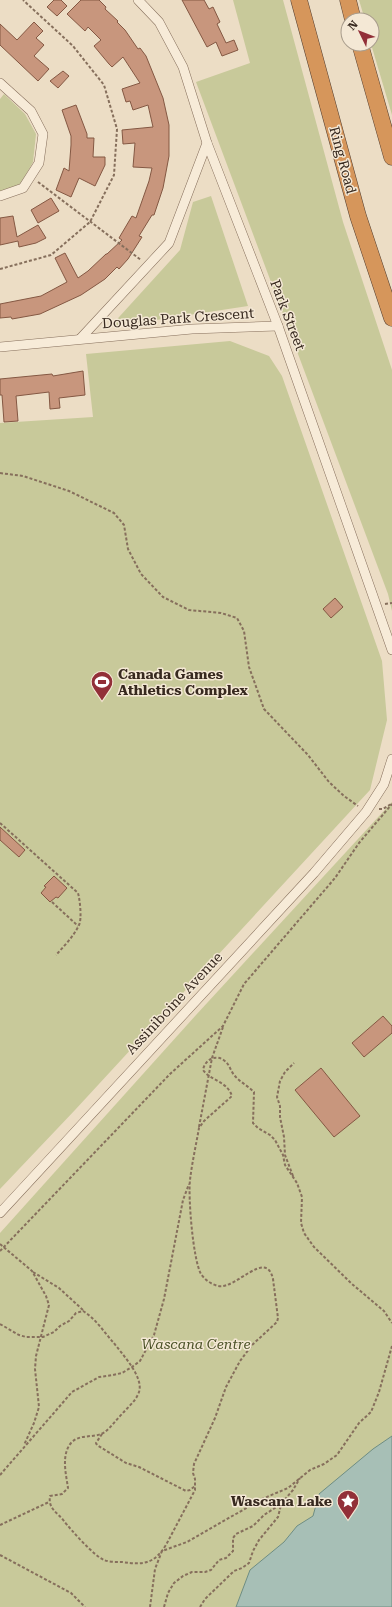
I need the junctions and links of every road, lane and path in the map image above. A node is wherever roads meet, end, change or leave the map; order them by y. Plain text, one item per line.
1 (23, 0) edge
2 (138, 0) edge
3 (299, 0) edge
4 (348, 0) edge
5 (351, 12) edge
6 (362, 52) edge
7 (2, 88) edge
8 (207, 143) junction
9 (392, 157) edge
10 (30, 177) junction
11 (0, 196) edge
12 (90, 222) junction
13 (148, 265) junction
14 (0, 269) edge
15 (392, 318) edge
16 (278, 326) junction
17 (80, 339) junction
18 (0, 347) edge
19 (0, 473) edge
20 (392, 650) edge
21 (392, 759) edge
22 (392, 804) edge
23 (366, 812) junction
24 (0, 823) edge
25 (52, 902) dead end
26 (78, 926) junction
27 (56, 955) dead end
28 (223, 1026) junction
29 (212, 1058) junction
30 (294, 1063) dead end
31 (208, 1076) junction
32 (199, 1128) junction
33 (190, 1181) junction
34 (296, 1183) junction
35 (0, 1213) edge
36 (0, 1244) edge
37 (4, 1247) junction
38 (0, 1251) edge
39 (32, 1271) junction
40 (83, 1311) junction
41 (392, 1323) edge
42 (0, 1324) edge
43 (40, 1337) junction
44 (392, 1346) edge
45 (132, 1368) junction
46 (104, 1432) junction
47 (22, 1448) junction
48 (0, 1475) edge
49 (300, 1477) junction
50 (195, 1485) junction
51 (49, 1502) junction
52 (281, 1504) junction
53 (0, 1525) edge
54 (162, 1551) junction
55 (0, 1555) edge
56 (85, 1607) edge
57 (150, 1607) edge
58 (164, 1607) edge
59 (200, 1607) edge

1 - 12 path
2 - 8 street, Park Street
3 - 15 highway, Ring Road
4 - 5 highway
6 - 9 highway
7 - 10 street
8 - 13 street, Douglas Park Crescent
8 - 16 street, Park Street
10 - 11 street
10 - 12 path
12 - 13 path
12 - 14 path
13 - 17 street, Douglas Park Crescent
16 - 17 street, Douglas Park Crescent
16 - 20 street, Park Street
17 - 18 street, Douglas Park Crescent
19 - 23 path
21 - 23 street
22 - 28 path
23 - 35 street, Assiniboine Avenue
24 - 26 path
25 - 26 path
26 - 27 path
28 - 29 path
28 - 37 path
29 - 31 path
29 - 31 path
29 - 34 path
30 - 34 path
31 - 32 path
31 - 32 path
32 - 33 path
33 - 45 path
33 - 50 path
34 - 41 path
36 - 37 path
37 - 38 path
37 - 39 path
39 - 40 path
39 - 43 path
40 - 43 path
40 - 45 path
42 - 43 path
43 - 47 path
44 - 49 path
45 - 46 path
45 - 47 path
46 - 50 path
46 - 51 path
47 - 48 path
49 - 52 path
49 - 54 path
50 - 54 path
51 - 53 path
51 - 54 path
52 - 58 path
52 - 59 path
54 - 57 path
55 - 56 path

